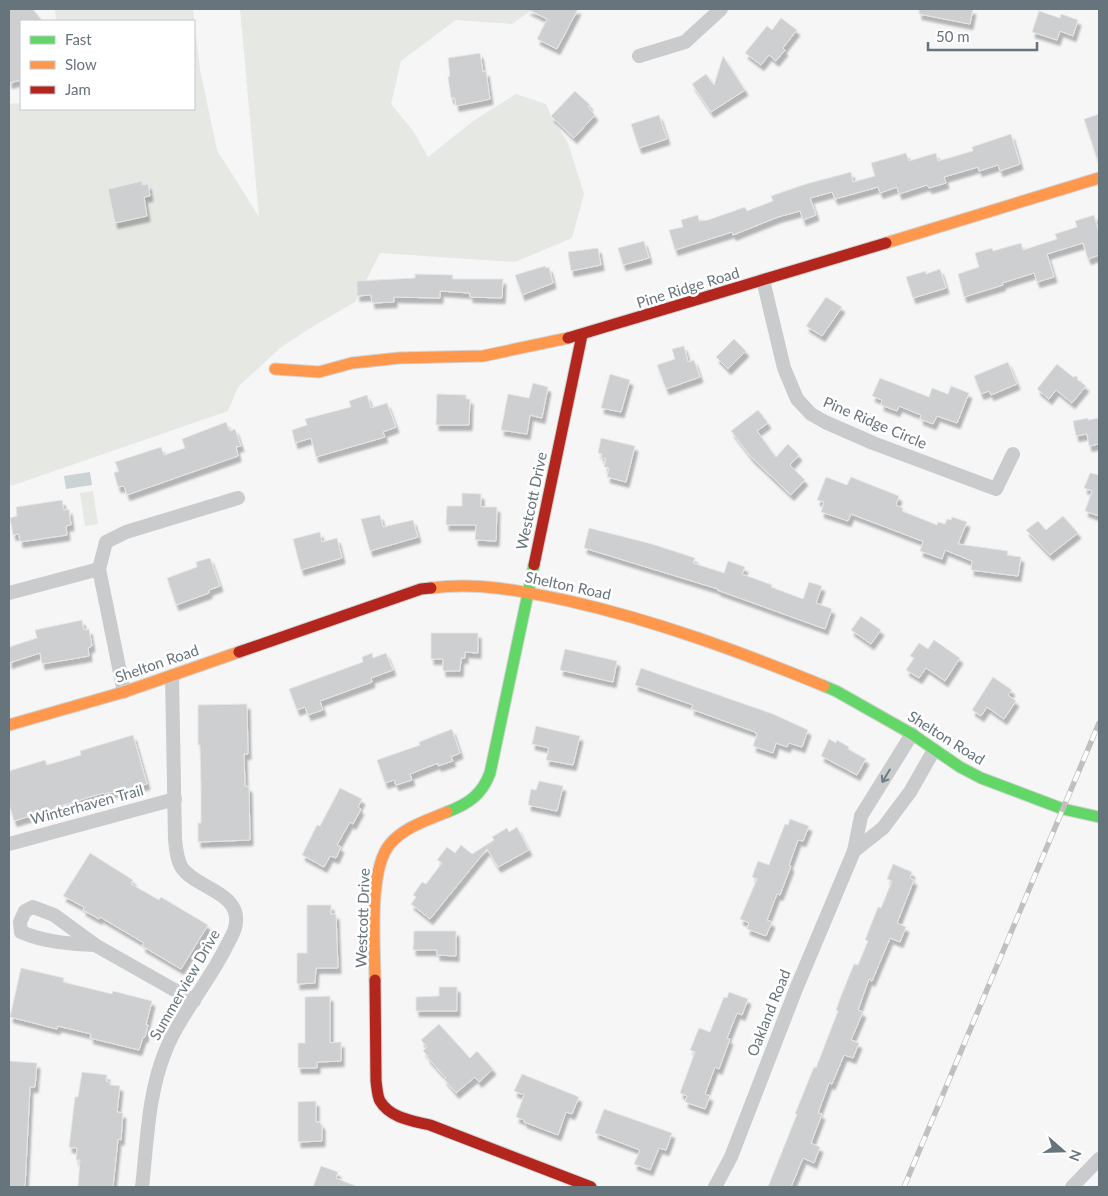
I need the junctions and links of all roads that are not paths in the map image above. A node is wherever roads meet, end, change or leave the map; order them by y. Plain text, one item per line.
1 (721, 9) edge
2 (639, 56) dead end
3 (1099, 178) edge
4 (763, 280) junction
5 (582, 336) junction
6 (275, 369) dead end
7 (1013, 454) dead end
8 (238, 498) dead end
9 (99, 569) junction
10 (527, 592) junction
11 (9, 593) edge
12 (172, 676) junction
13 (124, 692) junction
14 (9, 725) edge
15 (912, 734) junction
16 (934, 750) junction
17 (175, 799) junction
18 (1099, 817) edge
19 (9, 844) edge
20 (854, 851) junction
21 (95, 945) junction
22 (194, 1001) junction
23 (1099, 1159) edge
24 (142, 1187) edge
25 (591, 1187) edge
26 (715, 1187) edge
27 (1072, 1187) edge

1 - 2 street
3 - 4 street, Pine Ridge Road
4 - 5 street, Pine Ridge Road
4 - 7 street, Pine Ridge Circle
5 - 6 street, Pine Ridge Road
5 - 10 street, Westcott Drive
8 - 9 street
9 - 11 street
9 - 13 street
10 - 12 street, Shelton Road
10 - 15 street, Shelton Road
10 - 25 street, Westcott Drive
12 - 13 street, Shelton Road
12 - 17 street, Summerview Drive
13 - 14 street, Shelton Road
15 - 16 street, Shelton Road
15 -> 20 street, Oakland Road
16 - 18 street, Shelton Road
16 - 20 street, Oakland Road
17 - 19 street, Winterhaven Trail
17 - 22 street, Summerview Drive
20 - 26 street, Oakland Road
21 - 21 street
21 - 22 street
22 - 24 street, Summerview Drive
23 - 27 street

